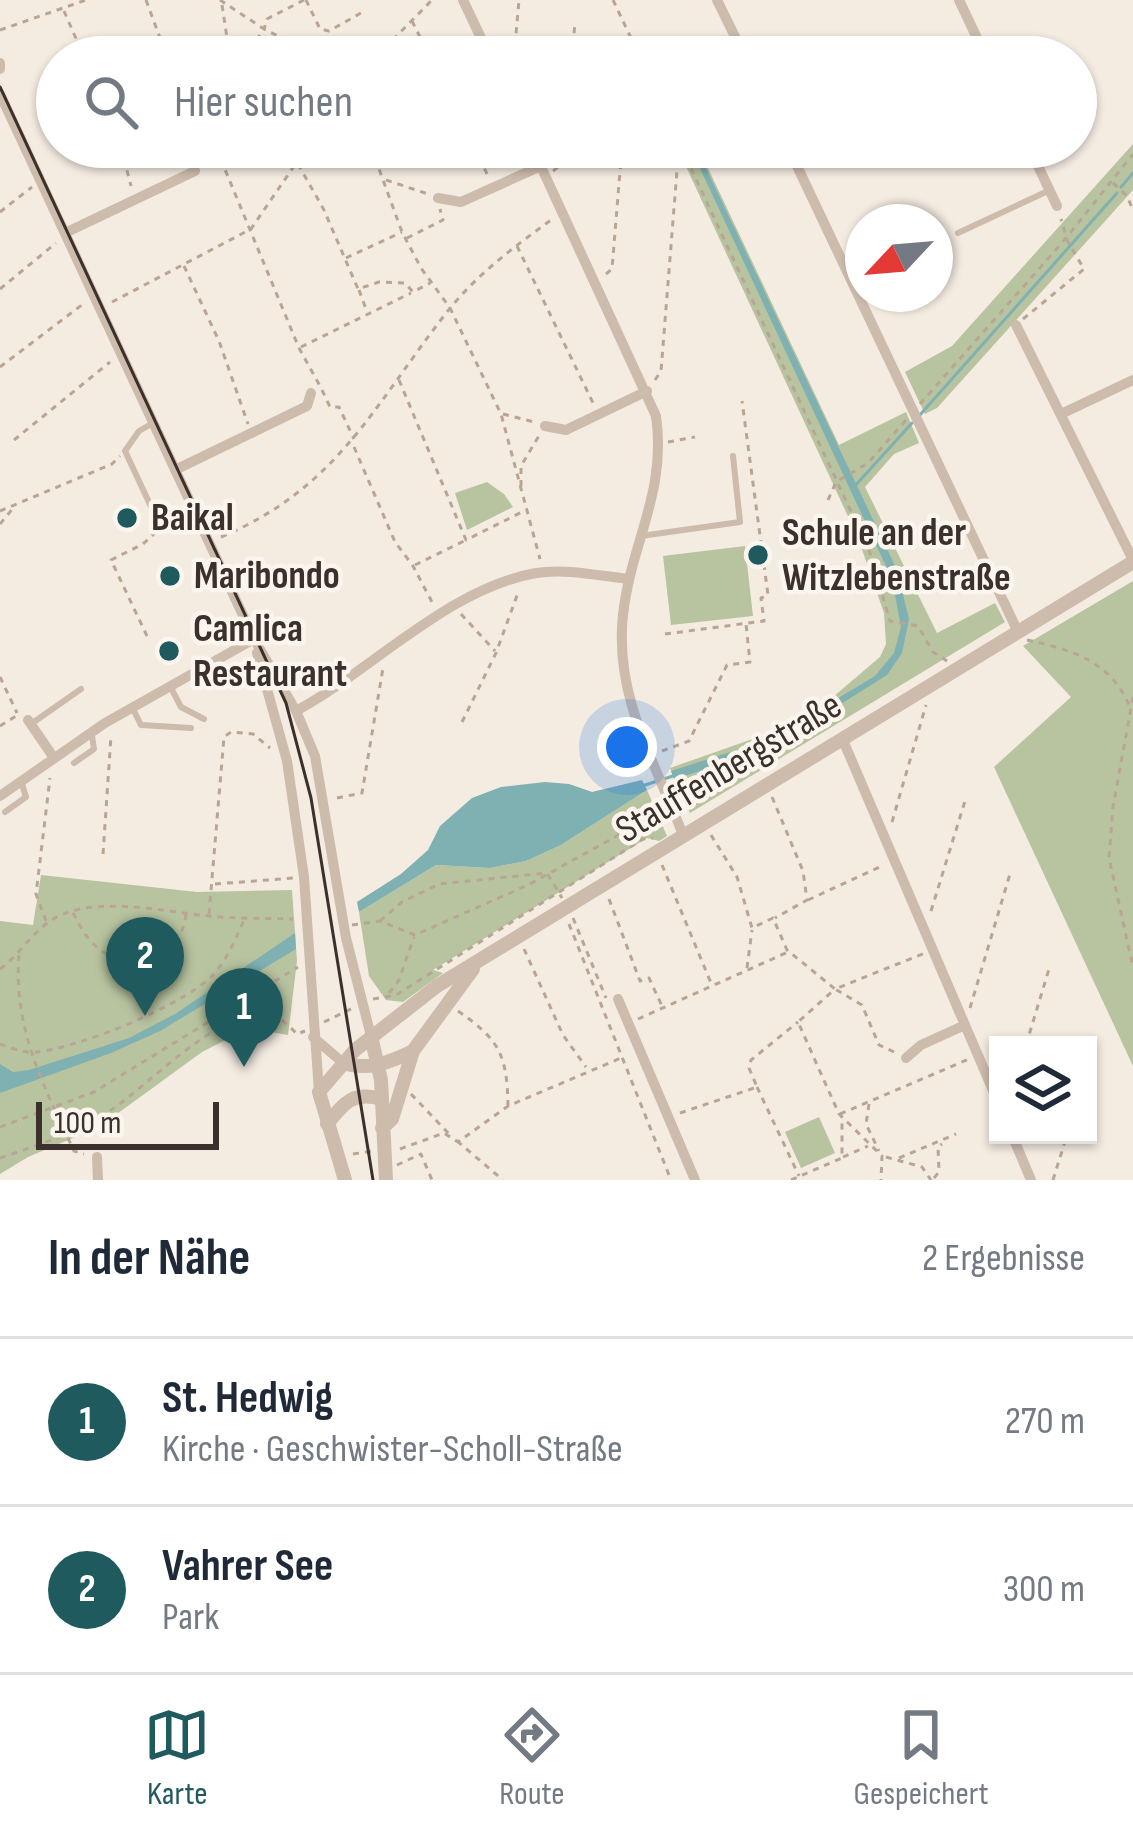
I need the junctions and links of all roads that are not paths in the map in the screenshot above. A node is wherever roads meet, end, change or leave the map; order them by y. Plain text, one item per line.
1 (463, 0) edge
2 (717, 0) edge
3 (959, 0) edge
4 (480, 36) edge
5 (735, 36) edge
6 (976, 36) edge
7 (0, 94) edge
8 (542, 168) edge
9 (798, 168) edge
10 (1040, 168) edge
11 (195, 171) road end
12 (543, 171) junction
13 (1050, 190) junction
14 (438, 198) road end
15 (1058, 206) road end
16 (65, 232) junction
17 (958, 233) dead end
18 (1016, 325) road end
19 (1133, 380) edge
20 (316, 390) road end
21 (647, 391) junction
22 (1061, 414) junction
23 (154, 424) junction
24 (545, 426) road end
25 (733, 456) dead end
26 (175, 470) junction
27 (199, 522) junction
28 (641, 536) junction
29 (1133, 561) edge
30 (629, 579) junction
31 (1018, 632) junction
32 (254, 639) junction
33 (170, 686) junction
34 (81, 689) dead end
35 (132, 708) junction
36 (296, 711) junction
37 (204, 719) dead end
38 (26, 720) joint
39 (191, 728) dead end
40 (91, 733) junction
41 (842, 738) junction
42 (54, 758) junction
43 (74, 763) dead end
44 (21, 781) junction
45 (0, 796) edge
46 (5, 812) dead end
47 (683, 835) junction
48 (476, 964) junction
49 (618, 999) dead end
50 (964, 1022) junction
51 (313, 1033) junction
52 (370, 1036) junction
53 (413, 1051) junction
54 (906, 1058) road end
55 (342, 1062) junction
56 (378, 1065) junction
57 (989, 1081) edge
58 (319, 1092) junction
59 (382, 1099) junction
60 (327, 1124) junction
61 (382, 1128) junction
62 (1016, 1144) edge
63 (97, 1157) road end
64 (385, 1175) edge
65 (98, 1180) edge
66 (345, 1180) edge
67 (694, 1180) edge
68 (1031, 1180) edge

1 - 4 street
2 - 5 street
3 - 6 street
7 - 16 street
8 - 12 street
9 - 31 street
10 - 13 street
11 - 16 street
12 - 14 street
12 - 21 street
13 - 15 street
13 - 17 lane
16 - 23 street
18 - 22 street
19 - 22 street
20 - 26 street
21 - 24 street
21 - 28 street
22 - 29 street
23 - 26 street
23 - 27 lane
25 - 28 lane
26 - 27 street
27 - 32 street
28 - 30 street
29 - 31 street, Stauffenbergstraße
30 - 36 street
30 - 47 street
31 - 41 street, Stauffenbergstraße
32 - 33 street
32 - 36 street
32 - 51 street
33 - 35 street
33 - 37 lane
34 - 38 lane
35 - 39 lane
35 - 40 street
36 - 52 street
38 - 42 street
40 - 42 street
40 - 43 lane
41 - 47 street, Stauffenbergstraße
41 - 50 street
42 - 44 street
44 - 45 street
44 - 46 lane
47 - 48 street, Stauffenbergstraße
48 - 52 street, Stauffenbergstraße
48 - 53 street, Stauffenbergstraße
49 - 67 street
50 - 54 street
50 - 57 street
51 - 55 street
51 - 58 street
52 - 55 street, Stauffenbergstraße
52 - 56 street
53 - 56 street
53 - 61 street, Stauffenbergstraße
55 - 56 street
55 - 58 street, Stauffenbergstraße
56 - 59 street
58 - 60 street
59 - 60 street
59 - 61 street
60 - 66 street
61 - 64 street
62 - 68 street
63 - 65 street

